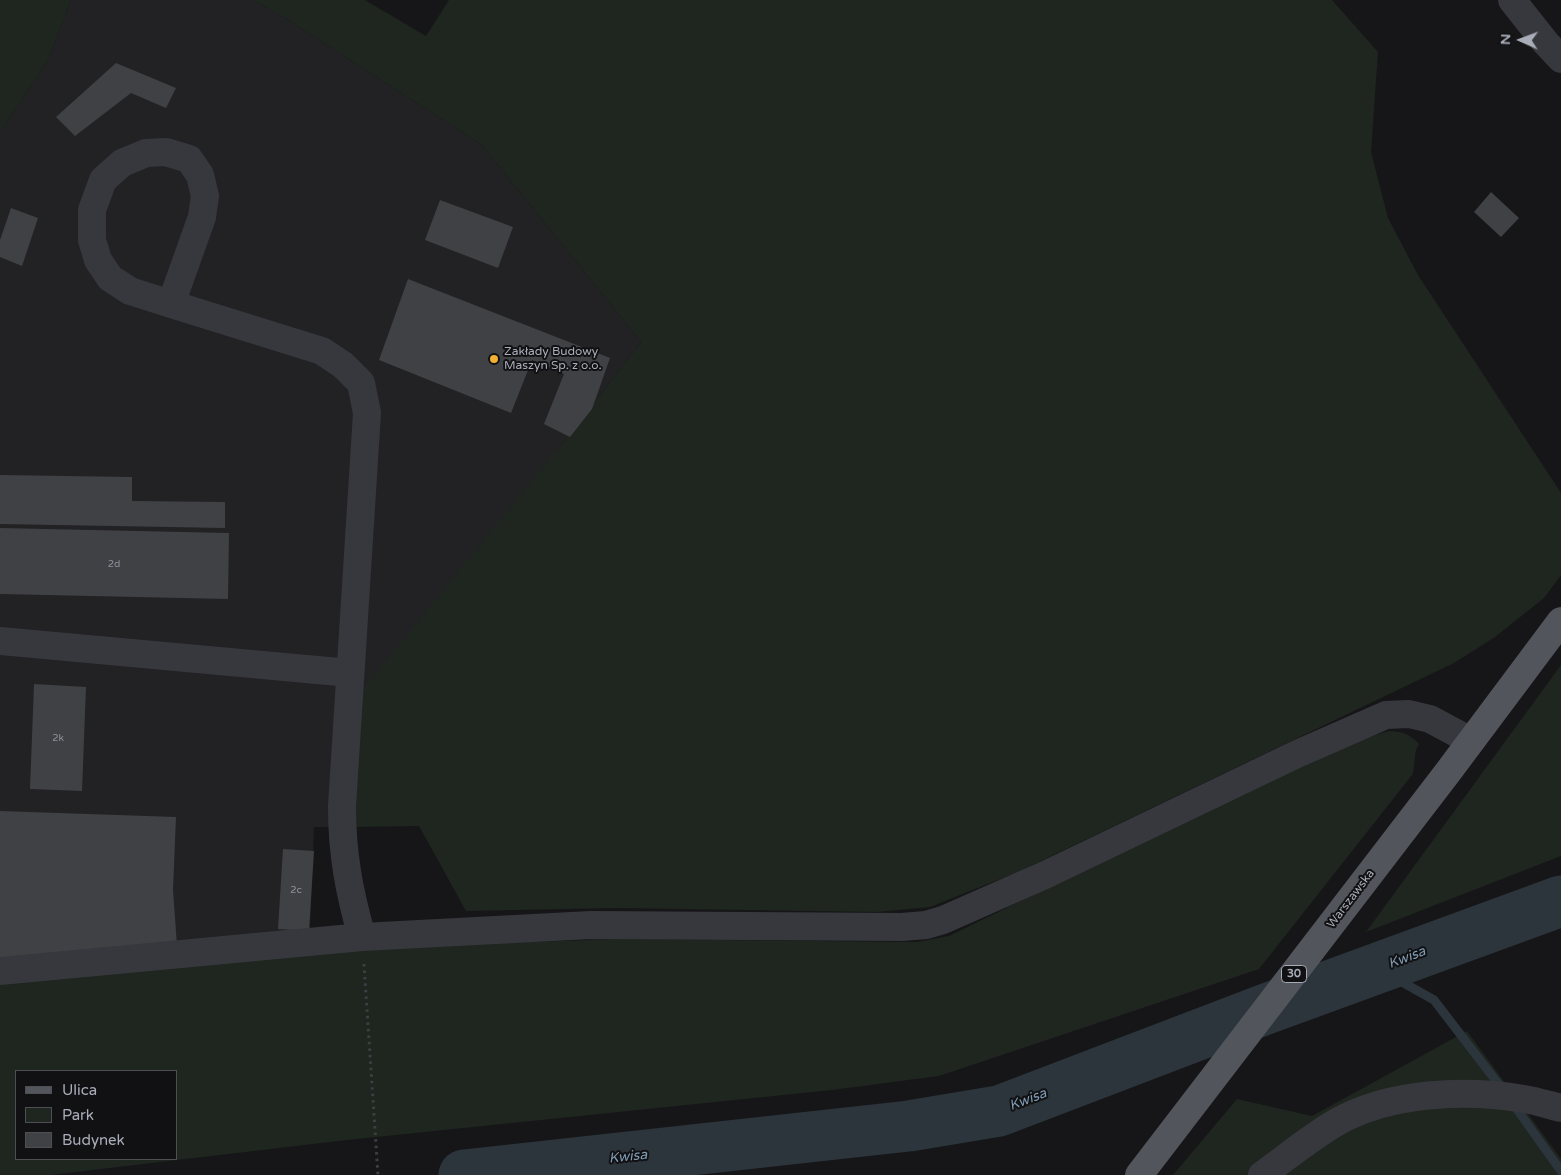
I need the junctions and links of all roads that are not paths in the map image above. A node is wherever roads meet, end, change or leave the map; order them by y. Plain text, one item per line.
1 (1512, 0) edge
2 (1561, 59) edge
3 (171, 304) junction
4 (1561, 621) edge
5 (0, 640) edge
6 (350, 673) junction
7 (1471, 741) junction
8 (362, 937) junction
9 (0, 971) edge
10 (1561, 1108) edge
11 (1139, 1175) edge
12 (1262, 1175) edge

1 - 2 street
3 - 3 street
3 - 6 street
4 - 7 main road, Warszawska / 30
5 - 6 street
6 - 8 street
7 - 8 street
7 - 11 main road, Warszawska / 30
8 - 9 street
10 - 12 street

